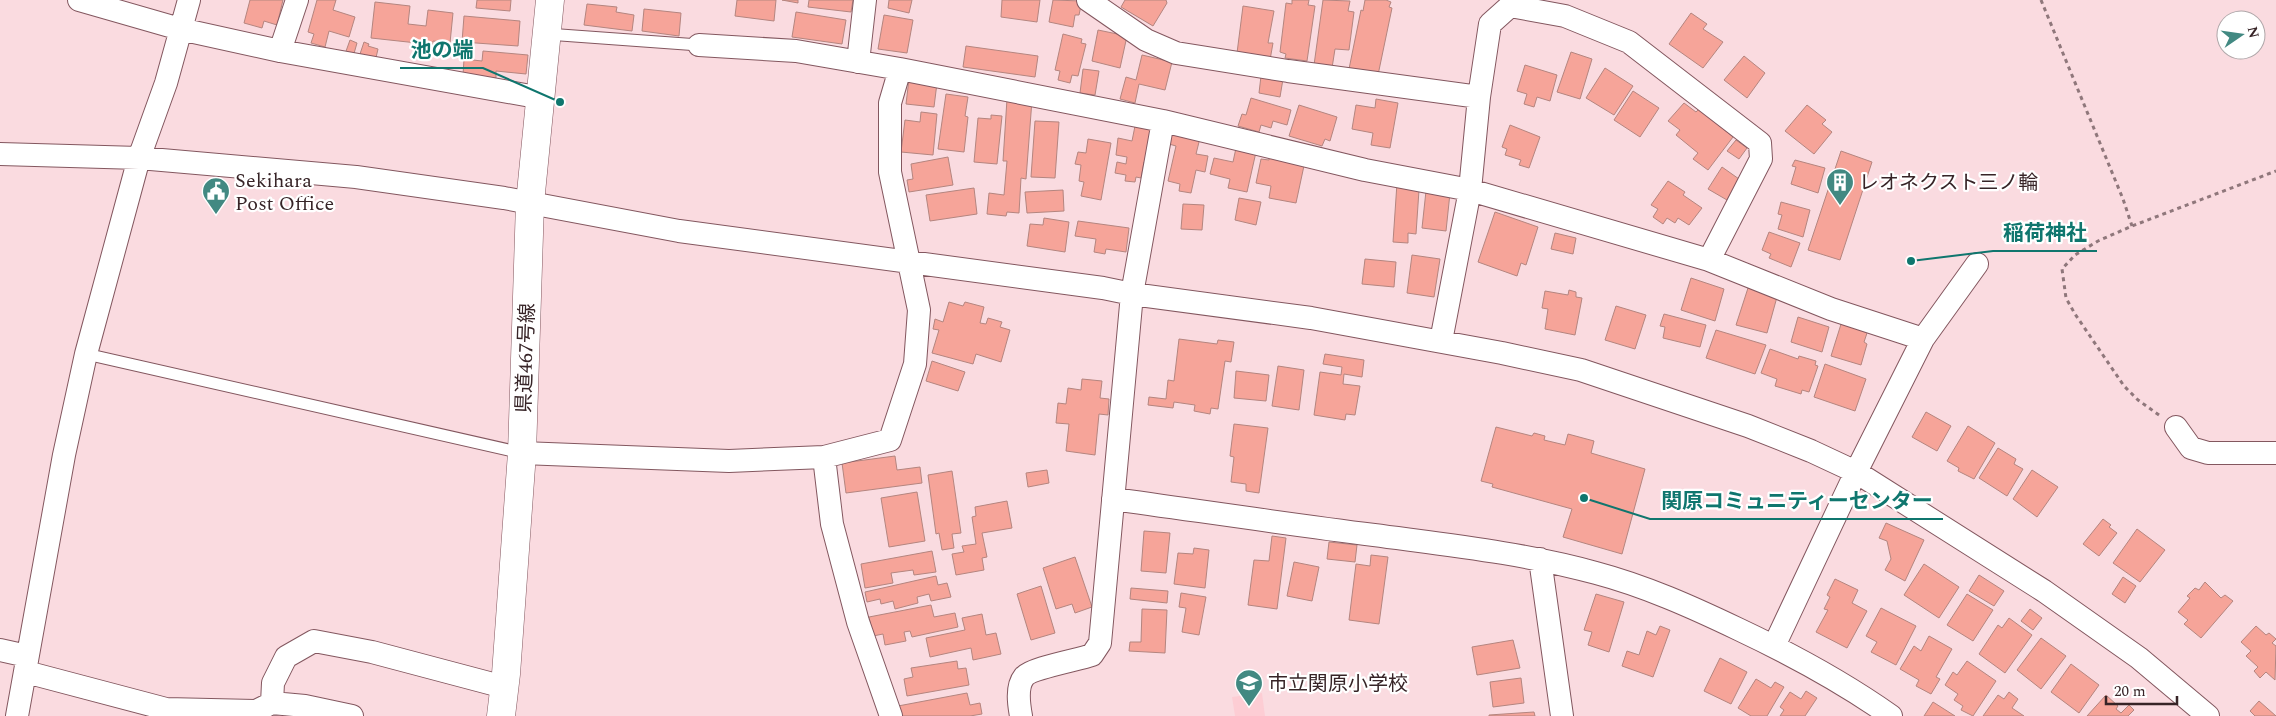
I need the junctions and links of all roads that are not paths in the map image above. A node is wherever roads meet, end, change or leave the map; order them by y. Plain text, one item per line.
1 (79, 0) edge
2 (189, 0) edge
3 (297, 0) edge
4 (550, 0) edge
5 (864, 0) edge
6 (1088, 0) edge
7 (180, 29) junction
8 (546, 34) junction
9 (699, 45) joint
10 (280, 51) junction
11 (858, 62) junction
12 (900, 69) junction
13 (1479, 97) junction
14 (542, 98) junction
15 (1163, 121) junction
16 (0, 154) edge
17 (139, 158) junction
18 (1470, 190) junction
19 (530, 203) junction
20 (1709, 260) junction
21 (910, 261) junction
22 (1977, 264) dead end
23 (1132, 294) junction
24 (1923, 338) junction
25 (1441, 341) junction
26 (86, 354) junction
27 (2176, 427) road end
28 (522, 453) junction
29 (2276, 453) edge
30 (824, 457) junction
31 (1856, 472) junction
32 (1113, 499) junction
33 (1540, 559) junction
34 (1774, 646) junction
35 (0, 650) edge
36 (27, 664) junction
37 (504, 687) junction
38 (260, 710) edge
39 (17, 716) edge
40 (352, 716) edge
41 (501, 716) edge
42 (891, 716) edge
43 (1021, 716) edge
44 (1562, 716) edge
45 (1891, 716) edge
46 (2208, 716) edge

1 - 7 street
2 - 7 street
3 - 10 street
4 - 8 main road, 県道467号線
5 - 11 street
6 - 13 street
7 - 10 street
7 - 17 street
8 - 9 lane
8 - 14 main road, 県道467号線
9 - 11 street
10 - 14 street
11 - 12 street
12 - 15 street
12 - 21 street
13 - 18 street
13 - 20 street
14 - 19 main road, 県道467号線
15 - 18 street
15 - 23 street
16 - 17 street
17 - 19 street
17 - 26 street
18 - 20 street
18 - 25 street
19 - 21 street
19 - 28 main road, 県道467号線
20 - 24 street
21 - 23 street
21 - 30 street
22 - 24 street
23 - 25 street
23 - 32 street
24 - 31 street
25 - 31 street
26 - 28 lane
26 - 36 street
27 - 29 street
28 - 30 street
28 - 37 main road, 県道467号線
30 - 42 street
31 - 34 street
31 - 46 street
32 - 33 street
32 - 43 street
33 - 34 street
33 - 44 street
34 - 45 street
35 - 36 street
36 - 38 street
36 - 39 street
37 - 38 street
37 - 41 main road, 県道467号線
38 - 40 street

